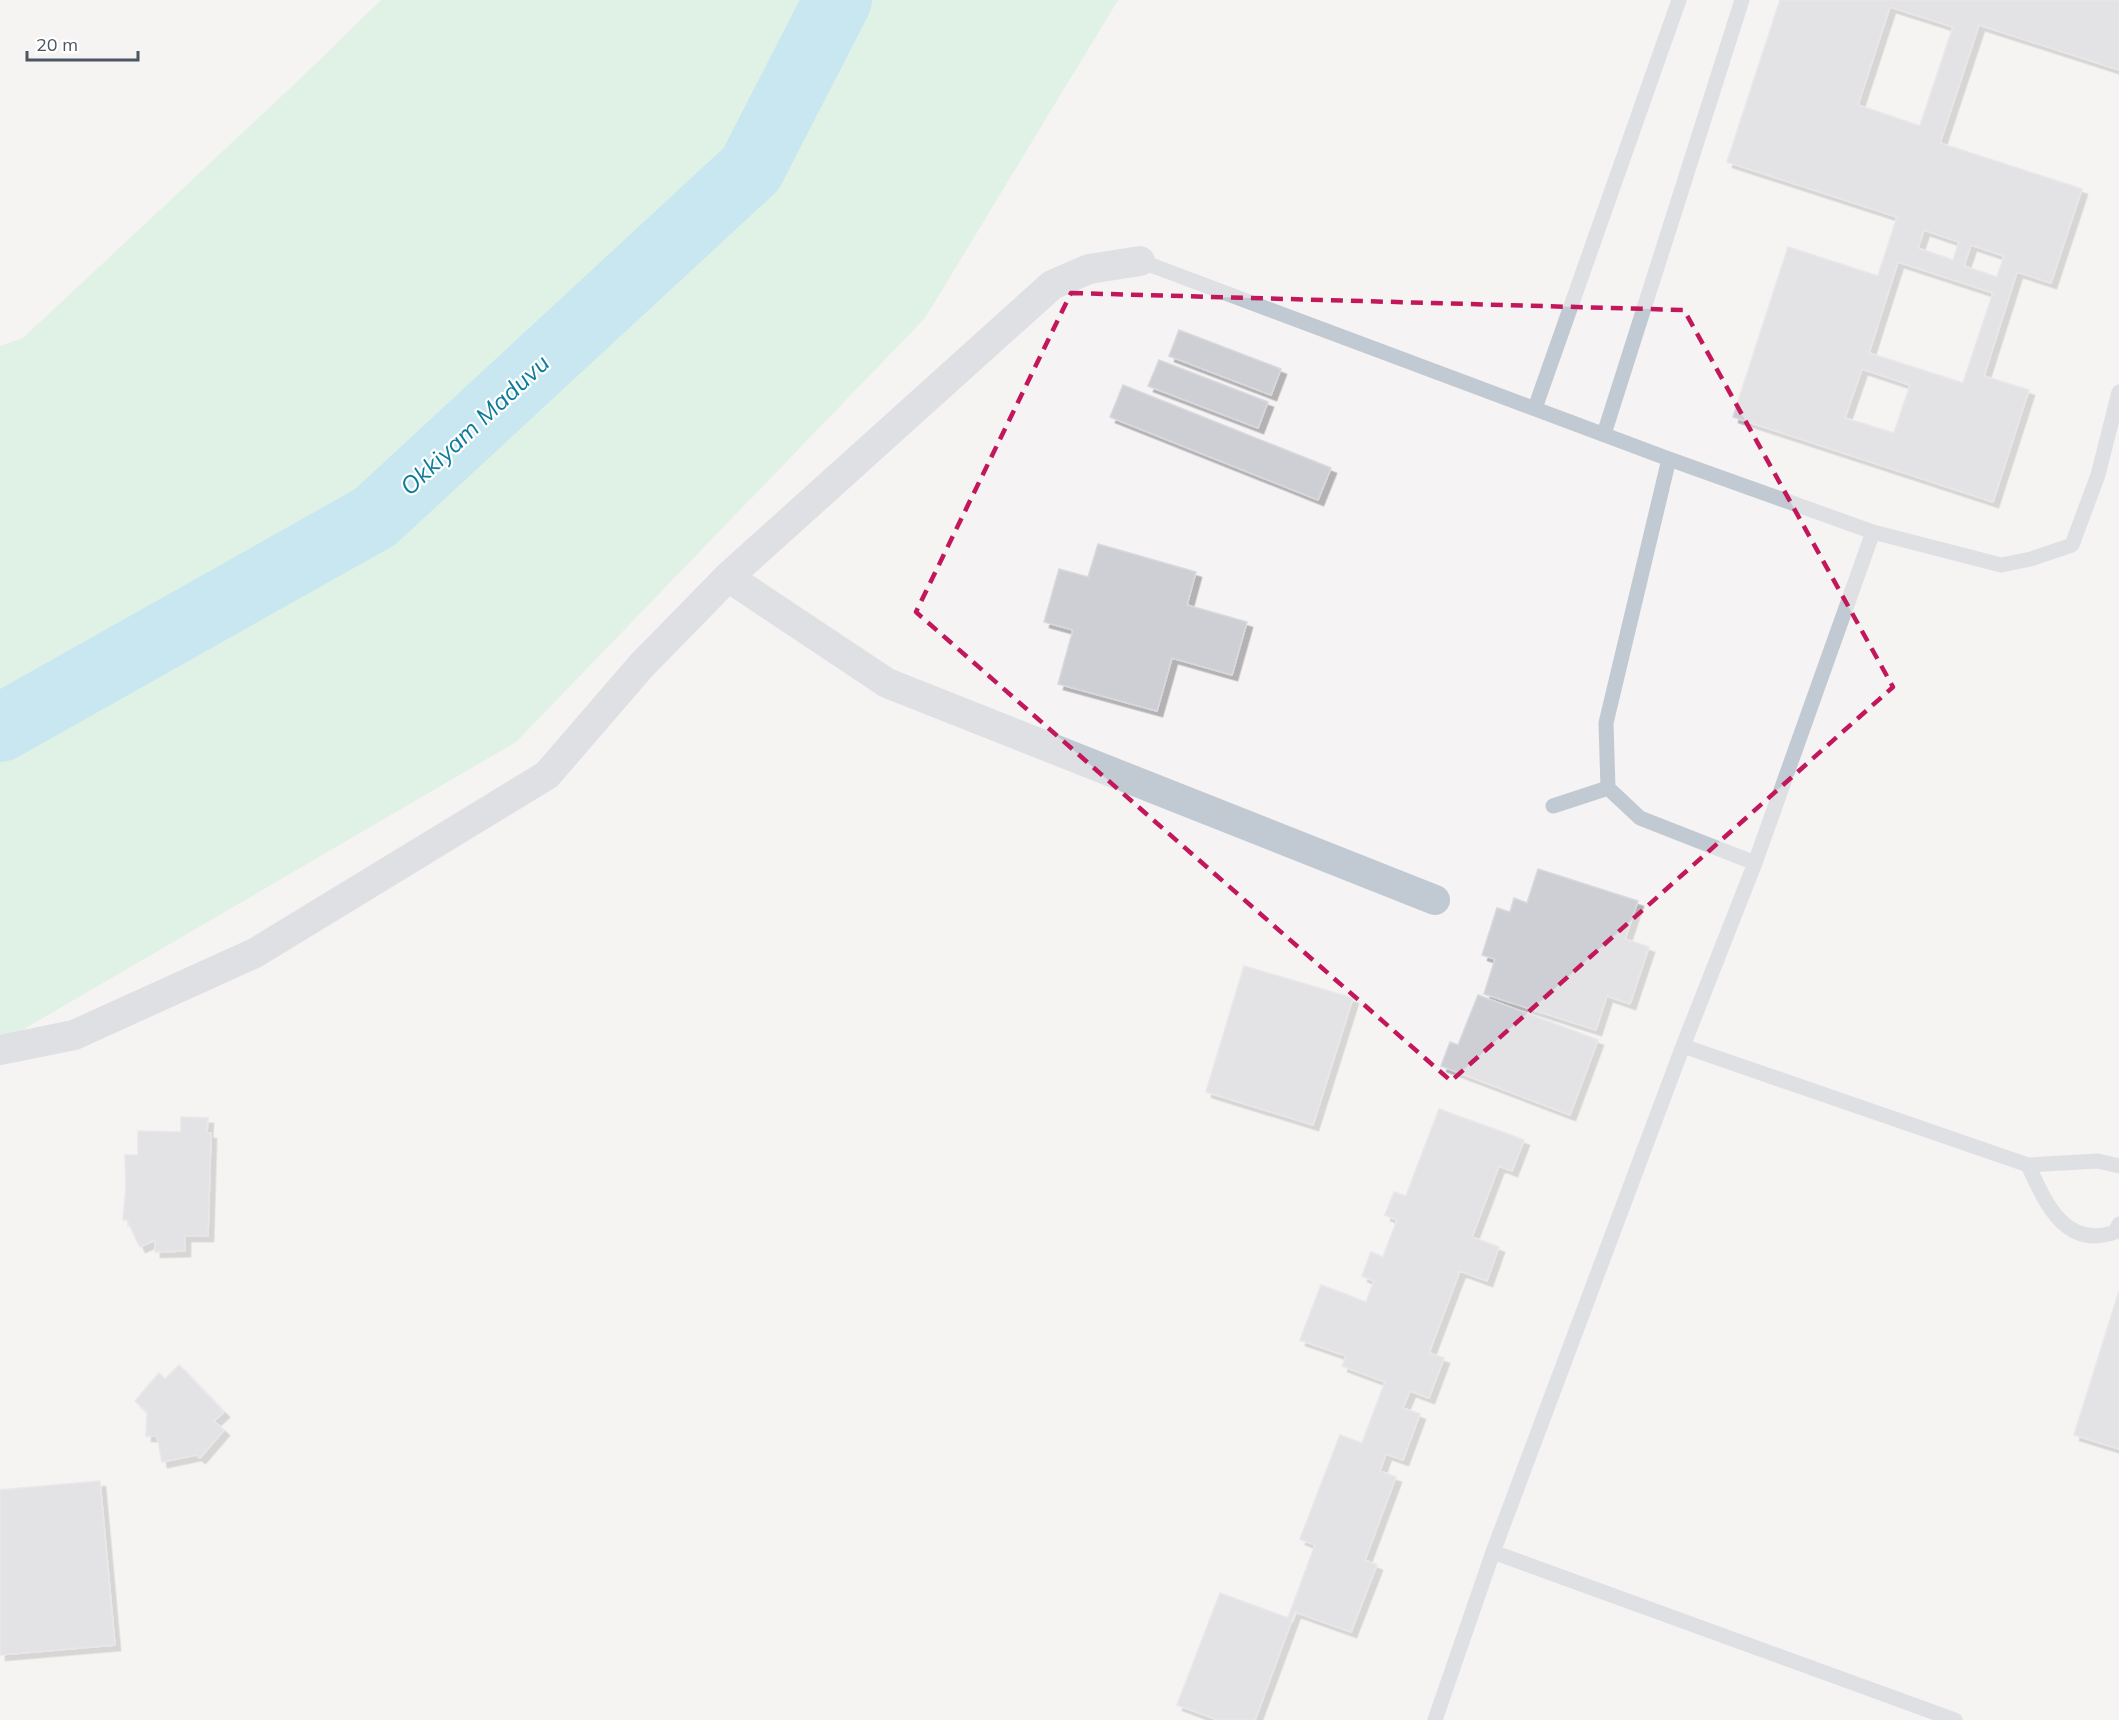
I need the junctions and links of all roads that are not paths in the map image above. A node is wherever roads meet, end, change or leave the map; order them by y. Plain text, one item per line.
1 (1679, 0) edge
2 (1742, 0) edge
3 (1140, 261) joint
4 (2119, 392) edge
5 (1534, 408) junction
6 (1604, 434) junction
7 (1669, 459) junction
8 (1873, 532) junction
9 (728, 577) junction
10 (1608, 788) junction
11 (1553, 806) dead end
12 (1755, 863) junction
13 (1435, 900) dead end
14 (1683, 1046) junction
15 (0, 1050) edge
16 (2028, 1165) junction
17 (2119, 1166) edge
18 (2119, 1224) edge
19 (1493, 1552) junction
20 (1435, 1720) edge
21 (1955, 1720) edge

1 - 5 lane
2 - 6 lane
3 - 5 lane
3 - 9 street
4 - 8 lane
5 - 6 lane
6 - 7 lane
7 - 8 lane
7 - 10 lane
8 - 12 lane
9 - 13 street
9 - 15 street
10 - 11 lane
10 - 12 lane
12 - 14 lane
14 - 16 lane
14 - 19 lane
16 - 17 lane
16 - 18 lane
19 - 20 lane
19 - 21 lane

